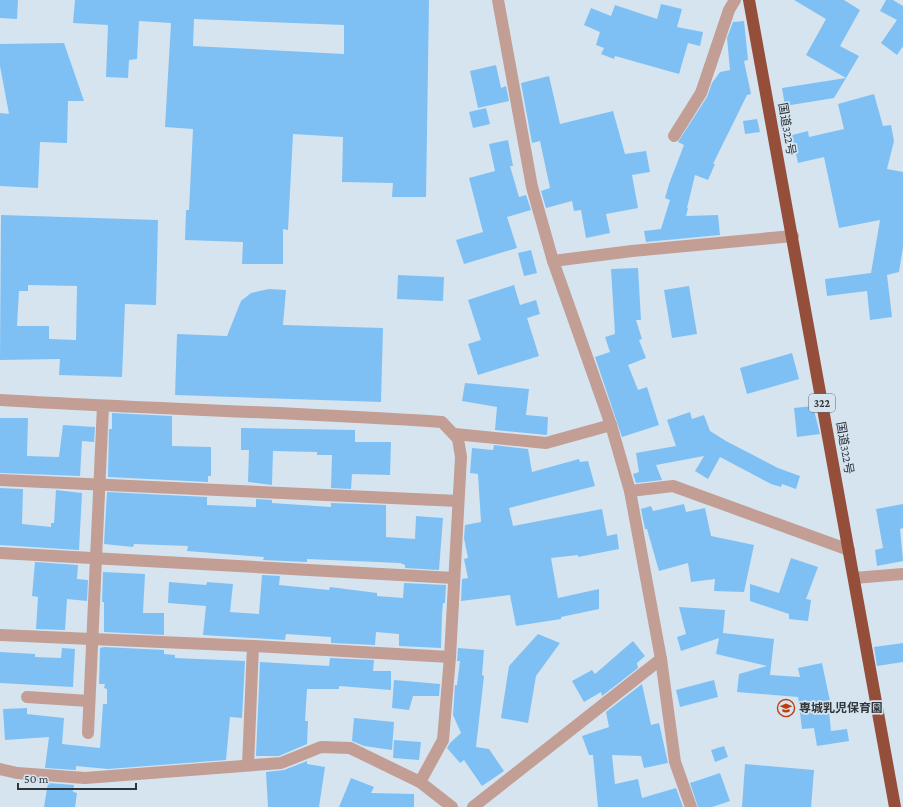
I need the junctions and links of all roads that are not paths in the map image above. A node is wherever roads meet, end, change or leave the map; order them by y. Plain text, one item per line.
1 (498, 0) edge
2 (734, 0) edge
3 (749, 0) edge
4 (674, 136) dead end
5 (792, 236) junction
6 (553, 261) junction
7 (0, 400) edge
8 (102, 406) junction
9 (611, 426) junction
10 (455, 434) junction
11 (0, 480) edge
12 (99, 485) junction
13 (630, 491) junction
14 (458, 502) junction
15 (849, 550) junction
16 (0, 553) edge
17 (95, 559) junction
18 (903, 574) edge
19 (454, 578) junction
20 (854, 578) junction
21 (0, 635) edge
22 (92, 639) junction
23 (253, 646) junction
24 (450, 657) junction
25 (661, 660) junction
26 (27, 696) dead end
27 (89, 701) junction
28 (88, 733) dead end
29 (248, 765) junction
30 (0, 769) edge
31 (420, 782) junction
32 (452, 807) edge
33 (473, 807) edge
34 (691, 807) edge
35 (895, 807) edge

1 - 6 street
2 - 4 street
3 - 5 highway, 国道322号 / 322
5 - 6 street
5 - 15 highway, 国道322号 / 322
6 - 9 street
7 - 8 street
8 - 10 street
8 - 12 street
9 - 10 street
9 - 13 street
10 - 14 street
11 - 12 street
12 - 14 street
12 - 17 street
13 - 15 street
13 - 25 street
14 - 19 street
15 - 20 highway, 国道322号 / 322
16 - 17 street
17 - 19 street
17 - 22 street
18 - 20 street
19 - 24 street
20 - 35 highway, 国道322号 / 322
21 - 22 street
22 - 23 street
22 - 27 street
23 - 24 street
23 - 29 street
24 - 31 street
25 - 33 street
25 - 34 street
26 - 27 street
27 - 28 street
29 - 30 street
29 - 31 street
31 - 32 street

